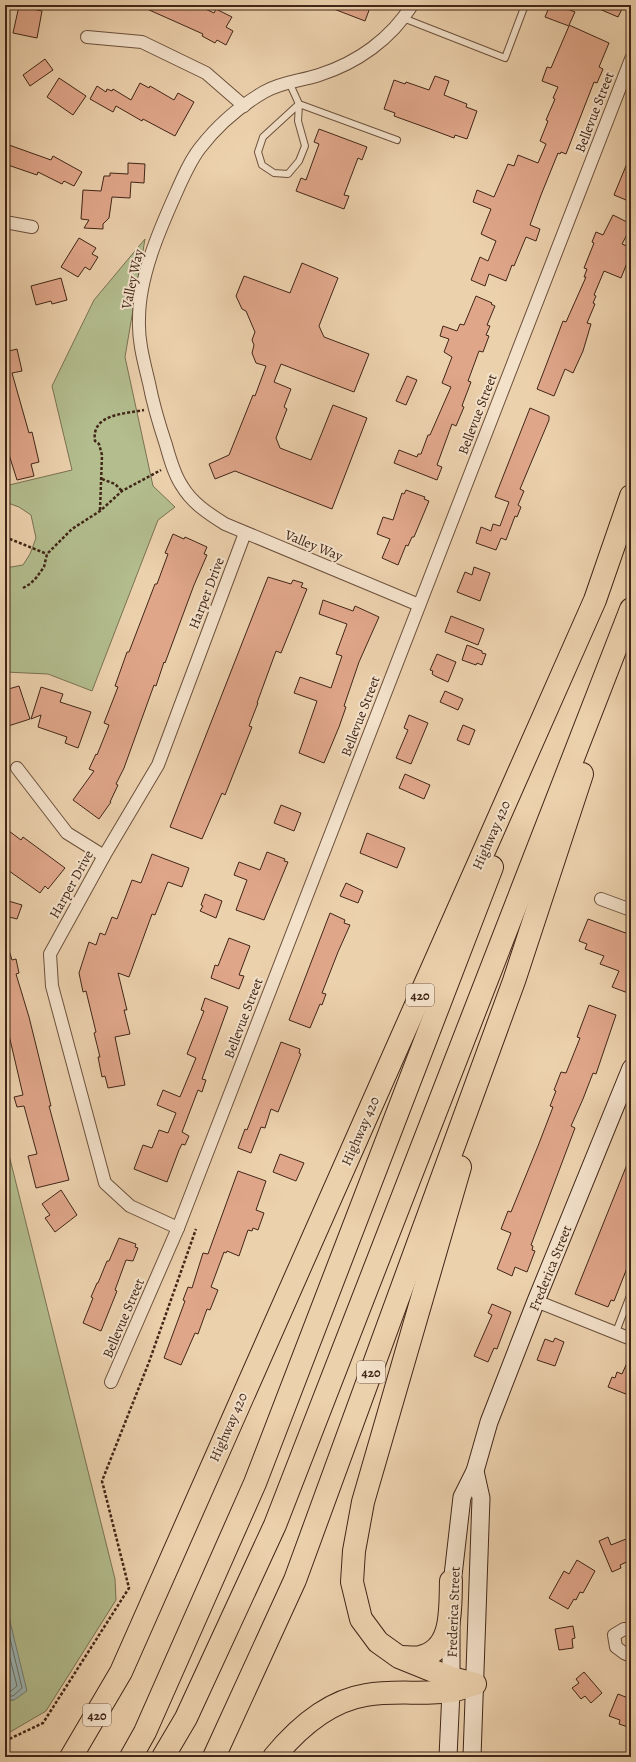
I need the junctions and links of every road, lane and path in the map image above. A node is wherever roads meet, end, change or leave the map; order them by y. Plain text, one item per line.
1 (412, 5) edge
2 (525, 5) edge
3 (403, 18) junction
4 (87, 37) dead end
5 (631, 58) edge
6 (289, 82) junction
7 (299, 104) junction
8 (244, 106) junction
9 (397, 140) dead end
10 (5, 222) edge
11 (32, 227) dead end
12 (154, 408) junction
13 (172, 464) junction
14 (102, 479) junction
15 (122, 491) junction
16 (631, 496) edge
17 (100, 511) junction
18 (245, 533) junction
19 (5, 537) edge
20 (47, 554) junction
21 (23, 588) dead end
22 (595, 600) junction
23 (419, 605) junction
24 (631, 609) edge
25 (631, 624) edge
26 (17, 768) dead end
27 (104, 856) junction
28 (601, 899) dead end
29 (631, 910) edge
30 (514, 981) junction
31 (631, 1068) edge
32 (178, 1228) junction
33 (196, 1229) dead end
34 (631, 1293) edge
35 (536, 1301) junction
36 (616, 1332) junction
37 (631, 1339) edge
38 (111, 1382) dead end
39 (475, 1471) junction
40 (451, 1581) junction
41 (195, 1618) junction
42 (631, 1630) edge
43 (631, 1656) edge
44 (399, 1657) junction
45 (121, 1672) junction
46 (451, 1684) junction
47 (475, 1684) junction
48 (5, 1742) edge
49 (54, 1757) edge
50 (71, 1757) edge
51 (115, 1757) edge
52 (131, 1757) edge
53 (163, 1757) edge
54 (214, 1757) edge
55 (274, 1757) edge
56 (448, 1757) edge
57 (472, 1757) edge

1 - 3 street, Valley Way
2 - 3 lane
3 - 6 street, Valley Way
4 - 8 street
5 - 23 street, Bellevue Street
6 - 7 lane
6 - 8 street, Valley Way
7 - 7 lane
7 - 9 lane
8 - 12 street, Valley Way
10 - 11 street
12 - 13 street, Valley Way
12 - 14 path
13 - 15 path
13 - 18 street, Valley Way
14 - 15 path
14 - 17 path
15 - 17 path
16 - 22 highway, Highway 420 / 420
17 - 20 path
18 - 23 street, Valley Way
18 - 27 street, Harper Drive
19 - 20 path
20 - 21 path
22 - 41 highway
22 - 45 highway, Highway 420 / 420
23 - 32 street, Bellevue Street
24 - 53 highway
25 - 30 highway, 420
26 - 27 street
27 - 32 street, Harper Drive
28 - 29 street
30 - 44 highway
30 - 54 highway, 420
31 - 35 street, Frederica Street
32 - 38 street, Bellevue Street
33 - 48 path
34 - 36 lane
35 - 36 street
35 - 39 street, Frederica Street
36 - 37 street
39 - 40 street, Frederica Street
39 - 47 street, Frederica Street
40 - 44 highway
40 - 46 street, Frederica Street
41 - 51 highway
41 - 52 highway
42 - 43 street
44 - 46 highway
45 - 49 highway
45 - 50 highway, Highway 420 / 420
46 - 47 highway
46 - 55 highway
46 - 56 street, Frederica Street
47 - 57 street, Frederica Street

